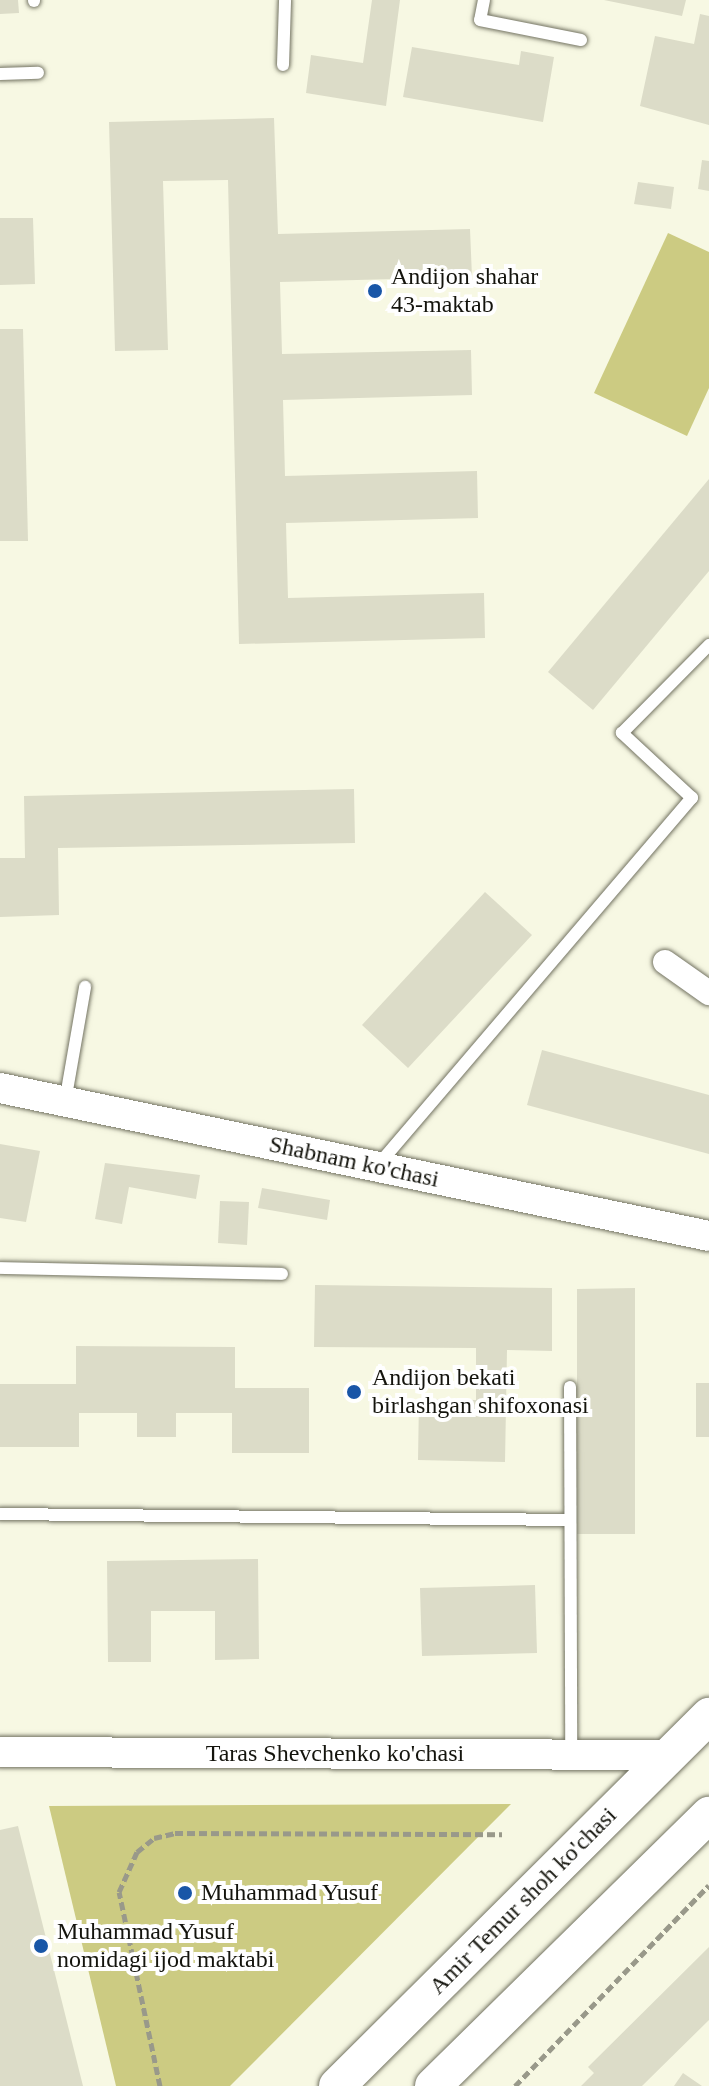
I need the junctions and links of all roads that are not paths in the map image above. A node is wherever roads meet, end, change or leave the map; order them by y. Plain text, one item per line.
1 (285, 0) edge
2 (484, 0) edge
3 (581, 40) dead end
4 (283, 65) dead end
5 (38, 73) dead end
6 (0, 74) edge
7 (709, 645) edge
8 (665, 962) dead end
9 (85, 987) dead end
10 (709, 993) edge
11 (0, 1088) edge
12 (65, 1102) junction
13 (377, 1167) junction
14 (709, 1236) edge
15 (0, 1268) edge
16 (282, 1274) dead end
17 (570, 1387) dead end
18 (0, 1514) edge
19 (570, 1520) junction
20 (709, 1716) edge
21 (0, 1752) edge
22 (571, 1754) junction
23 (670, 1755) junction
24 (709, 1815) edge
25 (337, 2086) edge
26 (433, 2086) edge

1 - 4 lane
2 - 3 lane
5 - 6 lane
7 - 13 lane
8 - 10 street
9 - 12 lane
11 - 12 street, Shabnam ko'chasi
12 - 13 street, Shabnam ko'chasi
13 - 14 street, Shabnam ko'chasi
15 - 16 lane
17 - 19 lane
18 - 19 lane
19 - 22 lane
20 - 23 main road, Amir Temur shoh ko'chasi
21 - 22 street, Taras Shevchenko ko'chasi
22 - 23 street, Taras Shevchenko ko'chasi
23 - 25 main road, Amir Temur shoh ko'chasi
24 - 26 main road

